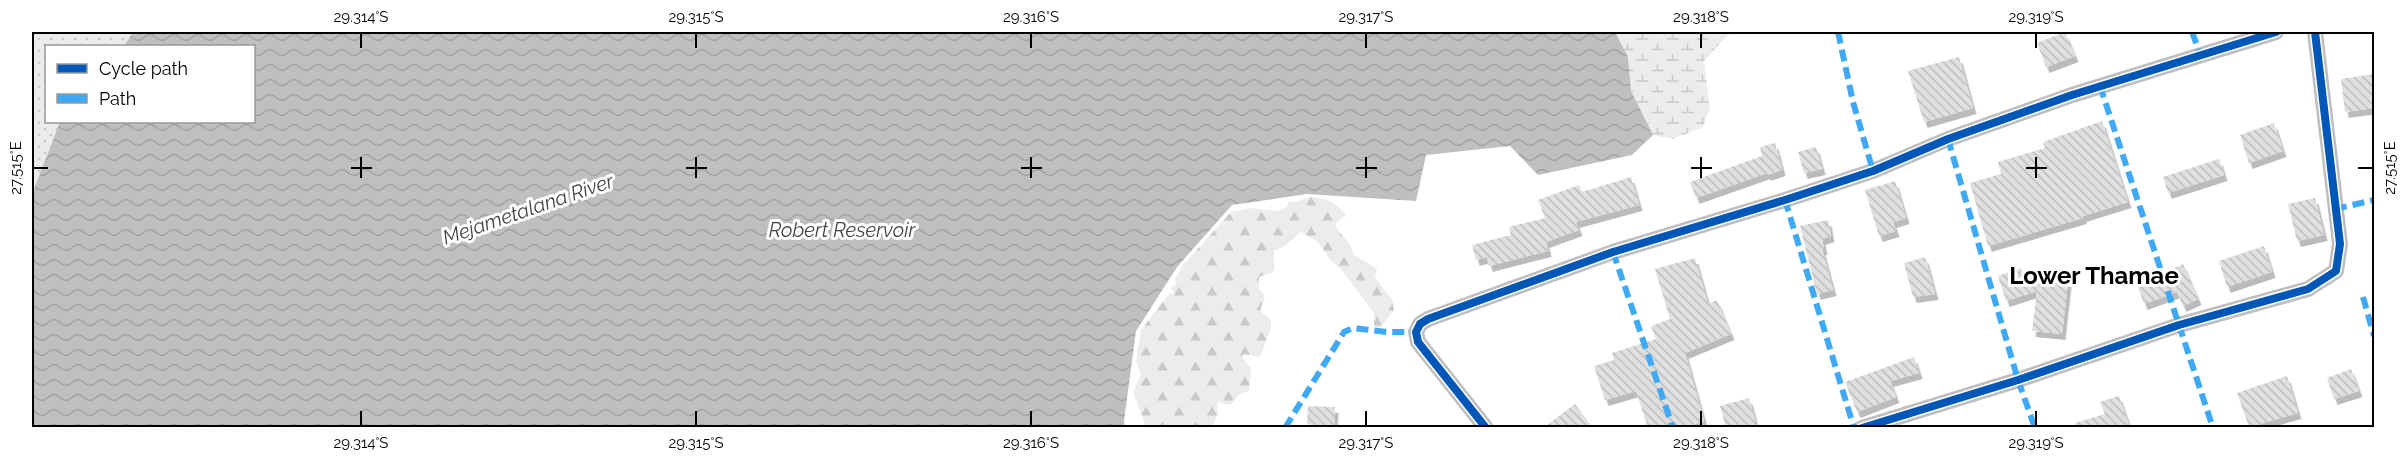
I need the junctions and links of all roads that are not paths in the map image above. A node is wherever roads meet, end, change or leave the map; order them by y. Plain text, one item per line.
1 (2276, 32) edge
2 (2315, 32) edge
3 (1486, 428) edge
4 (1862, 428) edge

1 - 3 street
2 - 4 street

